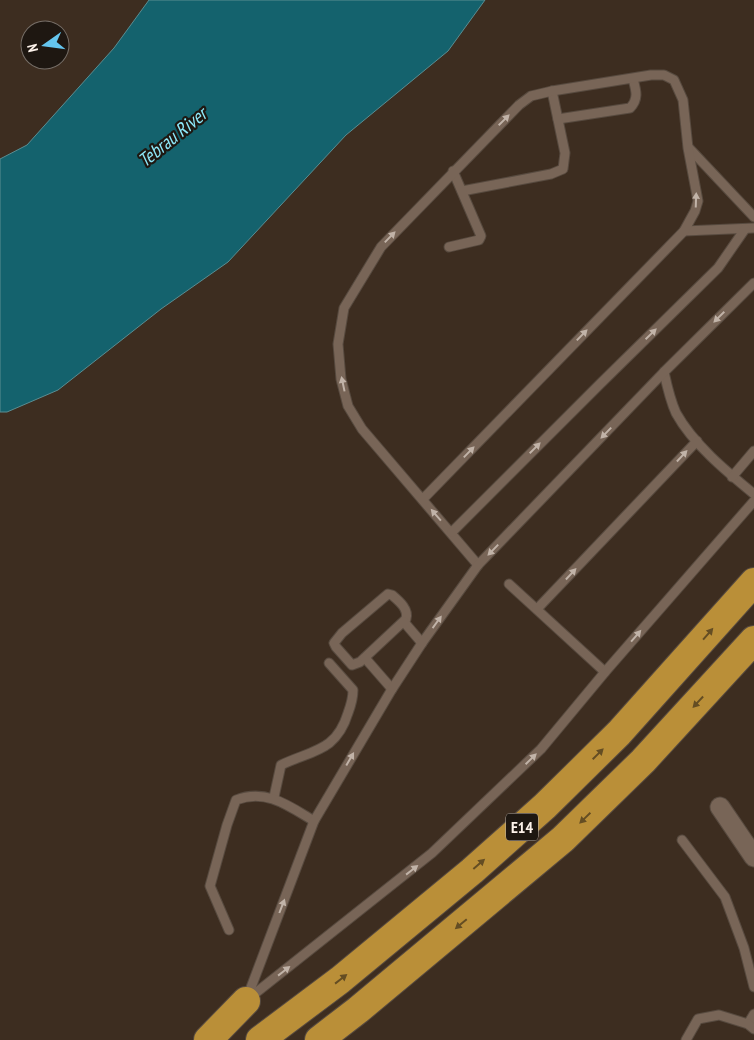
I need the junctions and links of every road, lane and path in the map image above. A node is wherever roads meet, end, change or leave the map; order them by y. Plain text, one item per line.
1 (633, 79) junction
2 (552, 91) junction
3 (558, 119) junction
4 (688, 148) junction
5 (453, 171) junction
6 (462, 191) junction
7 (754, 217) edge
8 (750, 228) edge
9 (684, 231) junction
10 (449, 247) dead end
11 (754, 283) edge
12 (664, 372) junction
13 (696, 441) junction
14 (754, 451) edge
15 (732, 477) junction
16 (754, 494) edge
17 (423, 499) junction
18 (754, 501) edge
19 (452, 532) junction
20 (478, 565) junction
21 (754, 582) edge
22 (509, 584) dead end
23 (537, 609) junction
24 (404, 622) junction
25 (754, 640) edge
26 (422, 643) junction
27 (364, 658) junction
28 (329, 663) dead end
29 (605, 672) junction
30 (392, 688) junction
31 (274, 797) junction
32 (720, 807) dead end
33 (314, 821) junction
34 (682, 840) dead end
35 (754, 857) edge
36 (229, 930) dead end
37 (754, 986) edge
38 (246, 1001) junction
39 (754, 1014) edge
40 (751, 1027) edge
41 (208, 1040) edge
42 (260, 1040) edge
43 (319, 1040) edge
44 (686, 1040) edge

1 - 2 lane
1 - 3 lane
1 - 4 lane
2 - 3 lane
5 -> 2 lane
3 - 6 lane
4 - 7 lane
9 -> 4 lane
5 - 6 lane
17 -> 5 lane
6 - 10 lane
8 - 9 lane
19 -> 8 lane
17 -> 9 lane
11 -> 12 lane
12 - 13 lane
12 -> 20 lane
13 - 15 lane
23 -> 13 lane
14 - 15 lane
15 - 16 lane
19 -> 17 lane
29 -> 18 lane
19 - 20 lane
26 -> 20 lane
42 -> 21 highway, E14
22 - 23 lane
23 - 29 lane
24 - 26 lane
24 - 27 lane
24 - 27 lane
25 -> 43 highway, E14
26 - 30 lane
27 - 30 lane
28 - 31 lane
38 -> 29 lane
33 -> 30 lane
31 - 33 lane
31 - 36 lane
32 - 35 street
38 -> 33 lane
34 - 37 lane
38 - 41 highway
39 - 40 lane
40 - 44 lane

